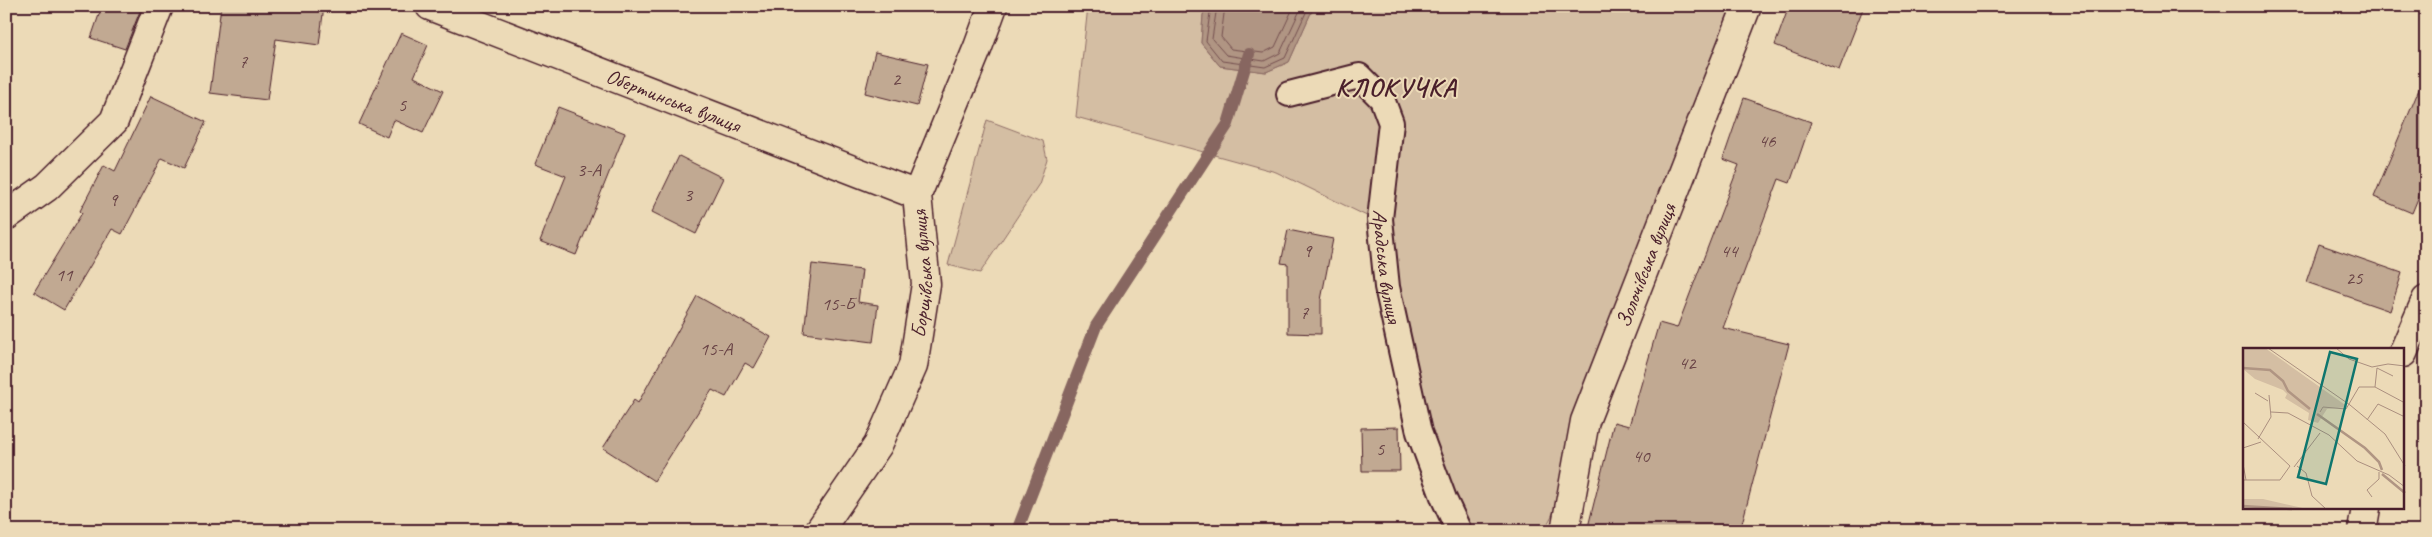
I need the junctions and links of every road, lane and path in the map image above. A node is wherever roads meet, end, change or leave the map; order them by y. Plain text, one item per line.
1 (159, 6) edge
2 (430, 6) edge
3 (993, 6) edge
4 (1746, 6) edge
5 (1289, 94) dead end
6 (916, 196) junction
7 (6, 216) edge
8 (2426, 300) edge
9 (2404, 351) edge
10 (2366, 510) edge
11 (819, 531) edge
12 (1459, 531) edge
13 (1565, 531) edge
14 (2362, 531) edge

1 - 7 street
2 - 6 street, Обертинська вулиця
3 - 6 street, Борщівська вулиця
4 - 13 street, Золочівська вулиця
5 - 12 lane, Арадська вулиця
6 - 11 street, Борщівська вулиця
8 - 9 street
10 - 14 street

